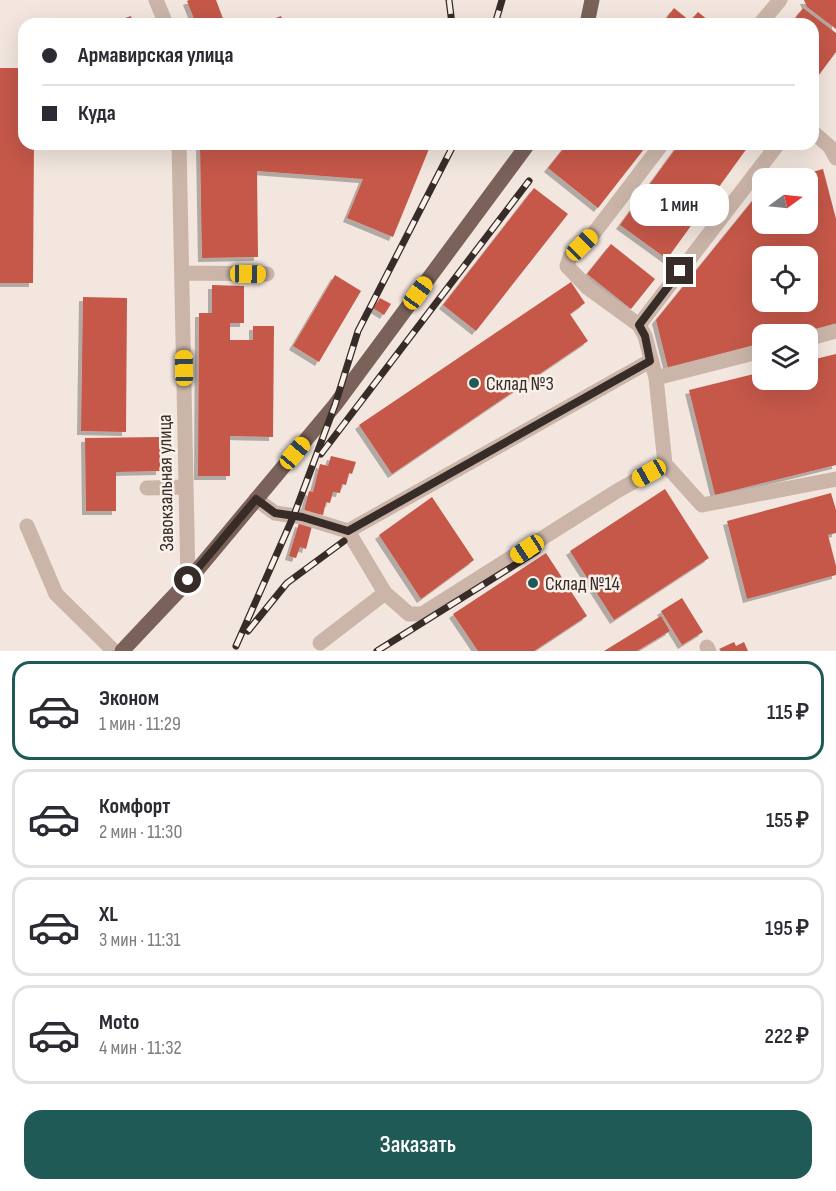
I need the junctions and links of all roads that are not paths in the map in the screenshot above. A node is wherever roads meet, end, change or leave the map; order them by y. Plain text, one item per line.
1 (156, 0) edge
2 (592, 0) edge
3 (780, 0) edge
4 (164, 18) edge
5 (588, 18) edge
6 (765, 18) edge
7 (819, 137) edge
8 (179, 150) edge
9 (524, 150) edge
10 (657, 150) edge
11 (773, 150) edge
12 (836, 158) edge
13 (182, 273) junction
14 (267, 274) dead end
15 (639, 325) junction
16 (836, 331) edge
17 (818, 336) edge
18 (752, 354) edge
19 (650, 361) junction
20 (656, 378) junction
21 (665, 464) junction
22 (836, 479) edge
23 (186, 487) junction
24 (147, 488) dead end
25 (256, 499) junction
26 (27, 526) dead end
27 (348, 531) junction
28 (188, 580) junction
29 (385, 593) junction
30 (320, 643) dead end
31 (114, 651) edge
32 (122, 651) edge

1 - 4 street
2 - 5 main road
3 - 6 street
7 - 12 street
8 - 13 street, Завокзальная улица
9 - 25 main road
10 - 15 street
11 - 15 street
13 - 14 street
13 - 23 street, Завокзальная улица
15 - 19 street
16 - 17 street
18 - 20 street
19 - 20 street
19 - 27 street
20 - 21 street
21 - 22 street
21 - 29 street
23 - 24 street
23 - 28 street, Завокзальная улица
25 - 27 street
25 - 28 main road
26 - 31 street
27 - 29 street
28 - 32 main road
29 - 30 street

